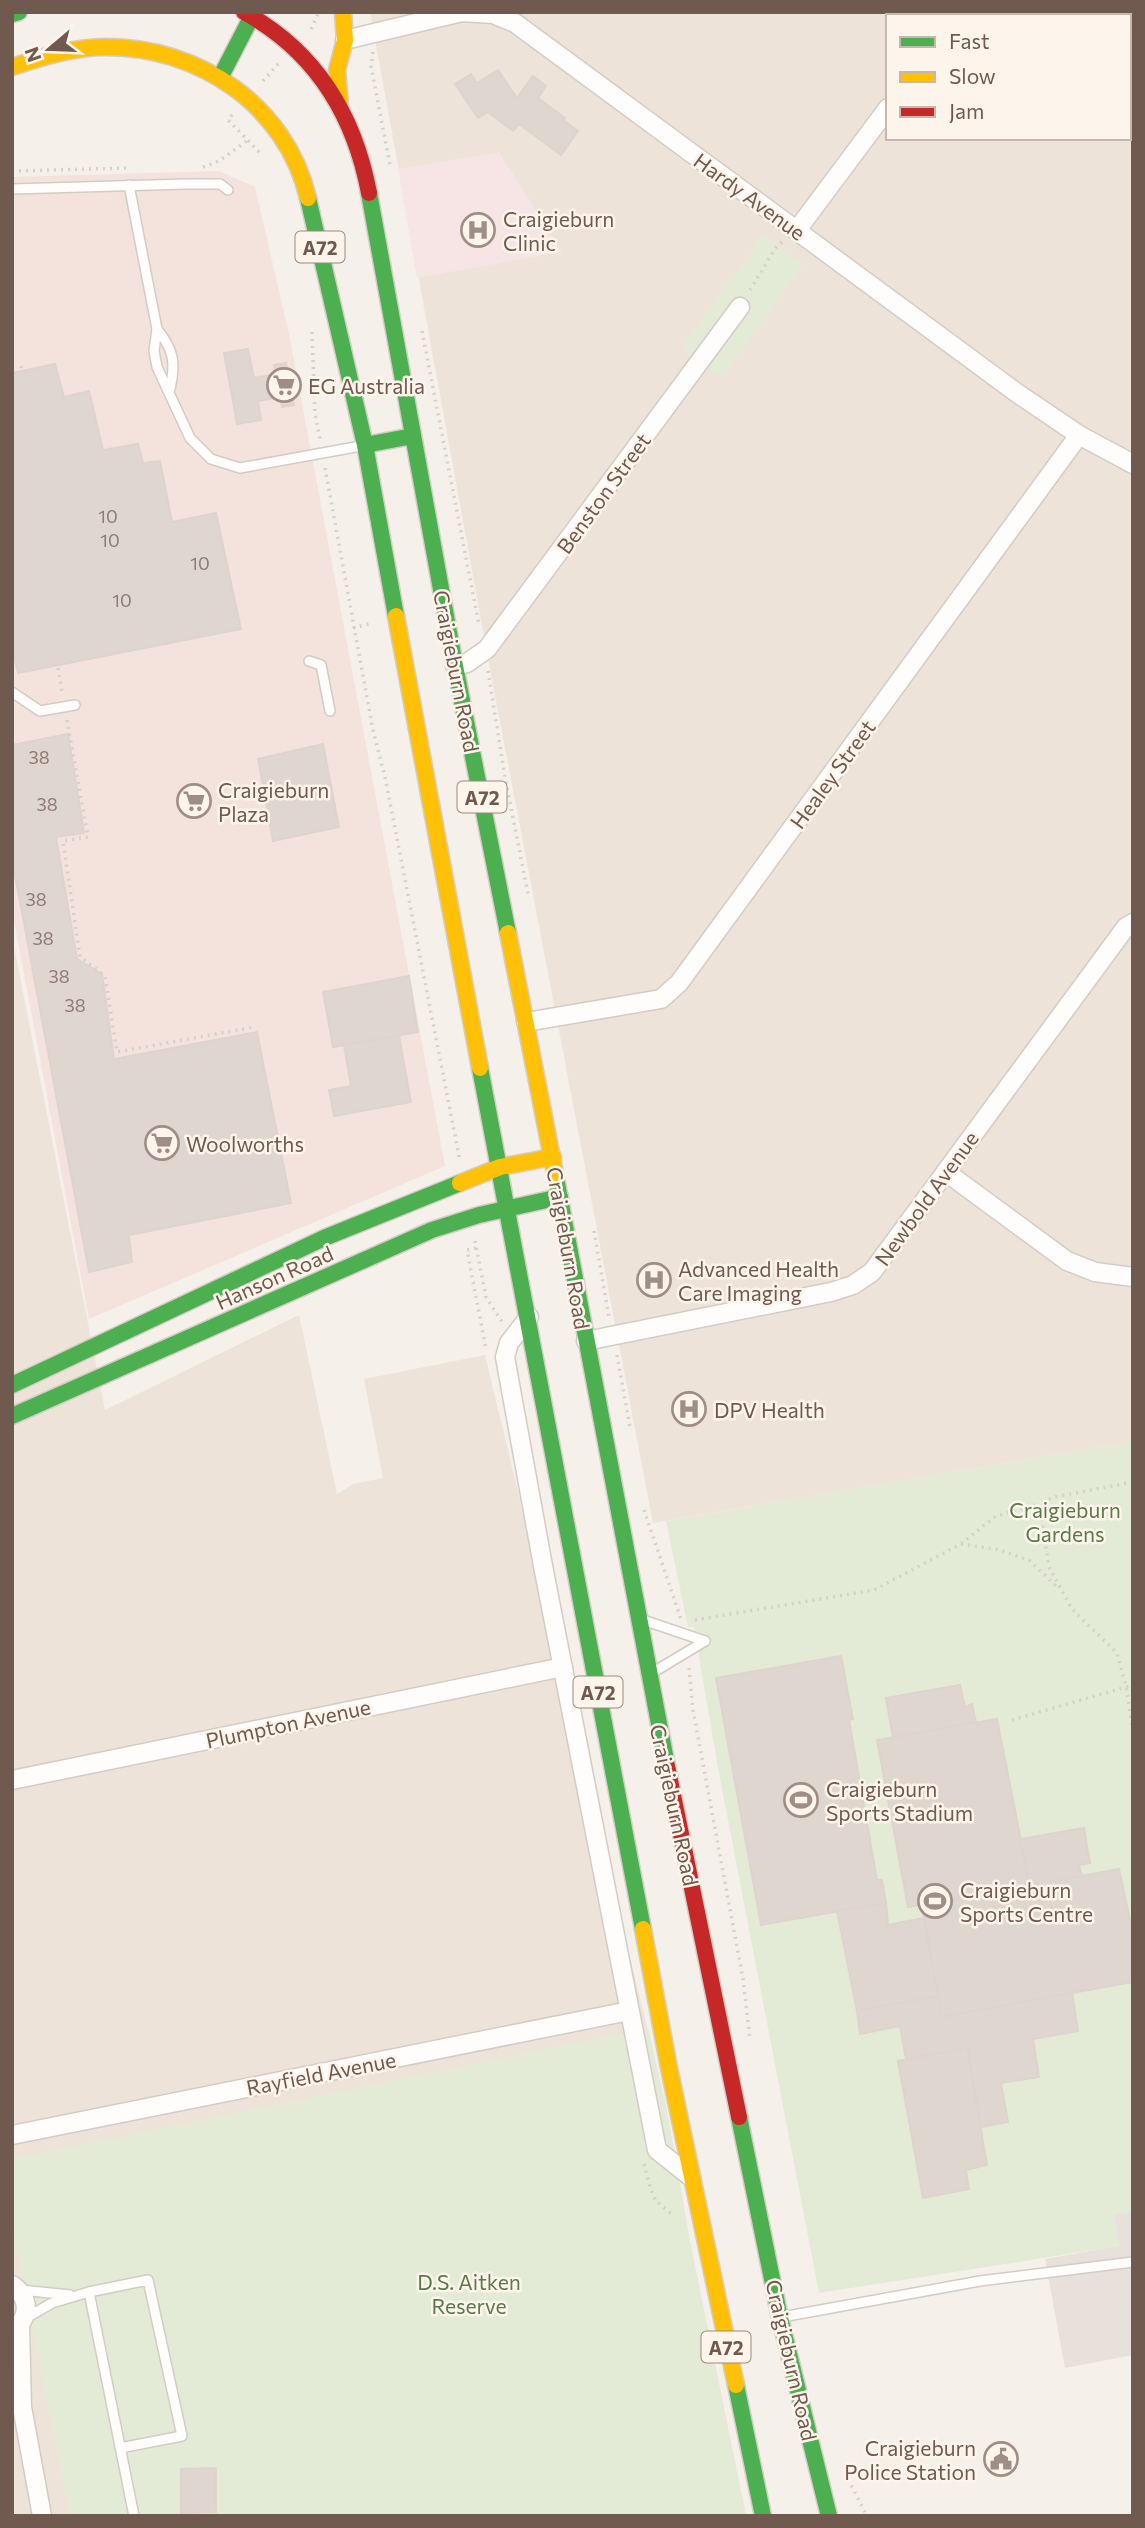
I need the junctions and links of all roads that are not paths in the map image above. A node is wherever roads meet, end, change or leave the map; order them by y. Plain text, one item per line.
1 (19, 12) edge
2 (343, 12) edge
3 (250, 13) edge
4 (12, 14) edge
5 (345, 40) junction
6 (12, 67) edge
7 (221, 76) junction
8 (340, 106) junction
9 (886, 111) edge
10 (129, 186) junction
11 (12, 188) edge
12 (228, 190) dead end
13 (797, 230) junction
14 (740, 307) road end
15 (157, 329) junction
16 (170, 390) junction
17 (1079, 435) junction
18 (413, 436) junction
19 (365, 445) junction
20 (1133, 464) edge
21 (309, 662) dead end
22 (455, 666) junction
23 (12, 692) edge
24 (70, 706) road end
25 (330, 711) dead end
26 (1133, 923) edge
27 (526, 1022) junction
28 (553, 1157) junction
29 (500, 1167) junction
30 (946, 1172) junction
31 (560, 1198) junction
32 (507, 1208) junction
33 (1133, 1277) edge
34 (528, 1317) junction
35 (586, 1341) junction
36 (12, 1385) edge
37 (12, 1416) edge
38 (637, 1618) junction
39 (563, 1667) junction
40 (648, 1675) junction
41 (12, 1780) edge
42 (629, 2011) junction
43 (12, 2136) edge
44 (691, 2177) junction
45 (1133, 2262) edge
46 (14, 2286) edge
47 (89, 2292) junction
48 (72, 2295) junction
49 (780, 2318) junction
50 (19, 2325) edge
51 (12, 2382) edge
52 (22, 2407) junction
53 (120, 2448) junction
54 (42, 2516) edge
55 (134, 2516) edge
56 (763, 2516) edge
57 (829, 2516) edge

1 - 4 main road
2 - 5 main road
3 - 7 main road, Craigieburn Road
3 - 8 main road, Craigieburn Road / A72
5 - 8 main road
5 - 13 street, Hardy Avenue
6 - 7 main road, A72
7 - 19 main road, A72
8 - 18 main road, Craigieburn Road / A72
9 - 13 street
10 - 11 lane
10 - 12 lane
10 - 15 lane
13 - 17 street, Hardy Avenue
14 - 22 street, Benston Street
15 - 16 lane
15 - 16 lane
16 - 19 lane
17 - 20 street, Hardy Avenue
17 - 27 street, Healey Street
18 - 19 main road
18 - 22 main road, Craigieburn Road / A72
19 - 29 main road, A72
21 - 25 lane
22 - 27 main road, Craigieburn Road / A72
23 - 24 lane
26 - 30 street, Newbold Avenue
27 - 28 main road, Craigieburn Road / A72
28 - 29 main road, Hanson Road
28 - 31 main road, Craigieburn Road / A72
29 - 32 main road, A72
29 - 36 main road, Hanson Road
30 - 33 street
30 - 35 street, Newbold Avenue
31 - 32 main road, Hanson Road
31 - 35 main road, Craigieburn Road / A72
32 - 34 main road, A72
32 - 37 main road, Hanson Road
34 - 39 street
34 - 44 main road, A72
35 - 38 main road, Craigieburn Road / A72
38 - 40 main road, Craigieburn Road / A72
38 - 40 lane
39 - 41 street, Plumpton Avenue
39 - 42 street
40 - 49 main road, Craigieburn Road / A72
42 - 43 street, Rayfield Avenue
42 - 44 street
44 - 56 main road, A72
45 - 49 lane
46 - 48 lane
46 - 50 street
47 - 48 lane
47 - 53 lane
47 - 53 lane
48 - 50 lane
49 - 57 main road, Craigieburn Road / A72
50 - 52 street
51 - 52 street
52 - 54 street
53 - 55 lane

